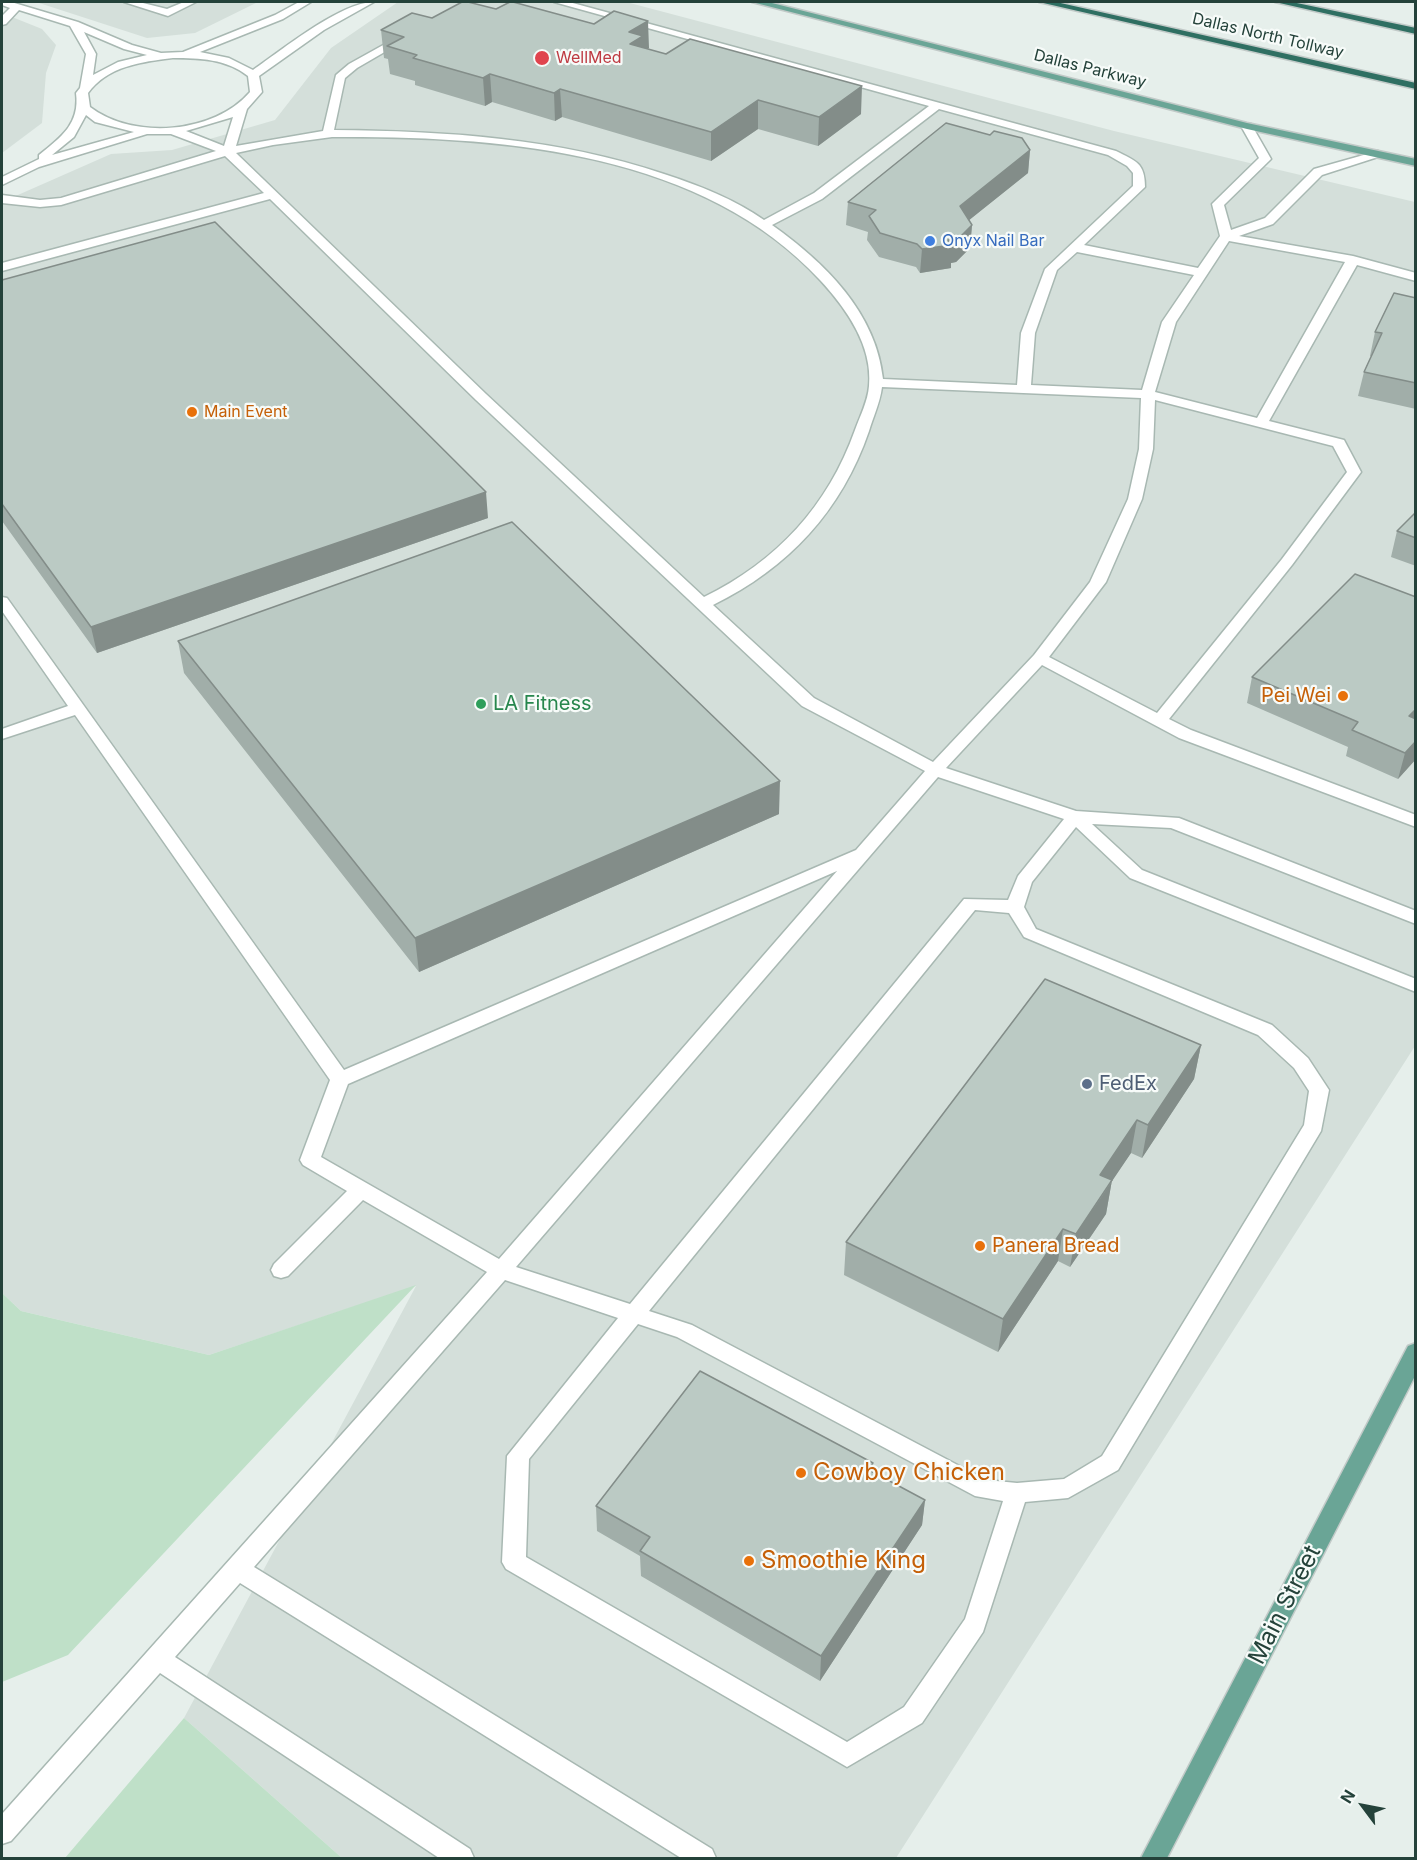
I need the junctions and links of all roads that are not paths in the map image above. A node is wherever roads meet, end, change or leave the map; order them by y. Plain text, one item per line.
1 (2, 2) edge
2 (129, 2) edge
3 (191, 2) edge
4 (306, 2) edge
5 (369, 2) edge
6 (559, 2) edge
7 (757, 2) edge
8 (1044, 2) edge
9 (1280, 2) edge
10 (16, 7) junction
11 (2, 22) edge
12 (74, 24) junction
13 (414, 31) edge
14 (1416, 31) edge
15 (719, 45) junction
16 (688, 51) edge
17 (183, 55) junction
18 (162, 56) junction
19 (253, 75) junction
20 (1416, 86) edge
21 (85, 88) junction
22 (938, 105) junction
23 (84, 108) junction
24 (242, 108) junction
25 (1247, 126) junction
26 (155, 130) junction
27 (172, 130) junction
28 (328, 134) junction
29 (228, 152) junction
30 (1378, 155) junction
31 (1416, 163) edge
32 (34, 164) junction
33 (4, 176) edge
34 (272, 195) junction
35 (2, 198) edge
36 (763, 225) junction
37 (1226, 236) junction
38 (1073, 247) junction
39 (1353, 260) junction
40 (2, 267) edge
41 (1202, 273) junction
42 (1416, 277) edge
43 (876, 383) junction
44 (1024, 389) junction
45 (1148, 394) junction
46 (1261, 423) junction
47 (2, 601) edge
48 (702, 604) junction
49 (1040, 658) junction
50 (80, 708) junction
51 (1159, 721) junction
52 (2, 734) edge
53 (935, 770) junction
54 (1076, 817) junction
55 (1416, 821) edge
56 (863, 853) junction
57 (1015, 907) junction
58 (1416, 918) edge
59 (1416, 986) edge
60 (340, 1079) junction
61 (360, 1191) junction
62 (282, 1270) dead end
63 (501, 1270) junction
64 (633, 1314) junction
65 (1416, 1352) edge
66 (1017, 1493) junction
67 (237, 1569) junction
68 (157, 1658) junction
69 (2, 1832) edge
70 (461, 1858) edge
71 (703, 1858) edge
72 (1154, 1858) edge

1 - 10 street
2 - 3 street
4 - 17 street
5 - 19 street
6 - 15 street
7 - 25 main road, Dallas Parkway
8 - 20 highway, Dallas North Tollway
9 - 14 highway, Dallas North Tollway
10 - 11 street
10 - 12 street
12 - 18 street
12 - 21 street
13 - 28 street
15 - 16 street
15 - 22 street
17 - 18 street
17 - 19 street
18 - 21 street
19 - 24 street
21 - 23 street
22 - 36 street
22 - 38 street
23 - 26 street
23 - 32 street
24 - 27 street
24 - 29 street
25 - 30 main road, Dallas Parkway
25 - 37 street
26 - 27 street
26 - 32 street
27 - 29 street
28 - 29 street
28 - 36 street
29 - 34 street
29 - 35 street
30 - 31 main road, Dallas Parkway
30 - 37 street
32 - 33 street
34 - 40 street
34 - 48 street
36 - 43 street
37 - 39 street
37 - 41 street
38 - 41 street
38 - 44 street
39 - 42 street
39 - 46 street
41 - 45 street
43 - 44 street
43 - 48 street
44 - 45 street
45 - 46 street
45 - 49 street
46 - 51 street
47 - 50 street
48 - 53 street
49 - 51 street
49 - 53 street
50 - 52 street
50 - 60 street
51 - 55 street
53 - 54 street
53 - 56 street
54 - 57 street
54 - 58 street
54 - 59 street
56 - 60 street
56 - 63 street
57 - 64 street
57 - 66 street
60 - 61 street
61 - 62 street
61 - 63 street
63 - 64 street
63 - 67 street
64 - 66 street
64 - 66 street
65 - 72 main road, Main Street
67 - 68 street
67 - 71 street
68 - 69 street
68 - 70 street

